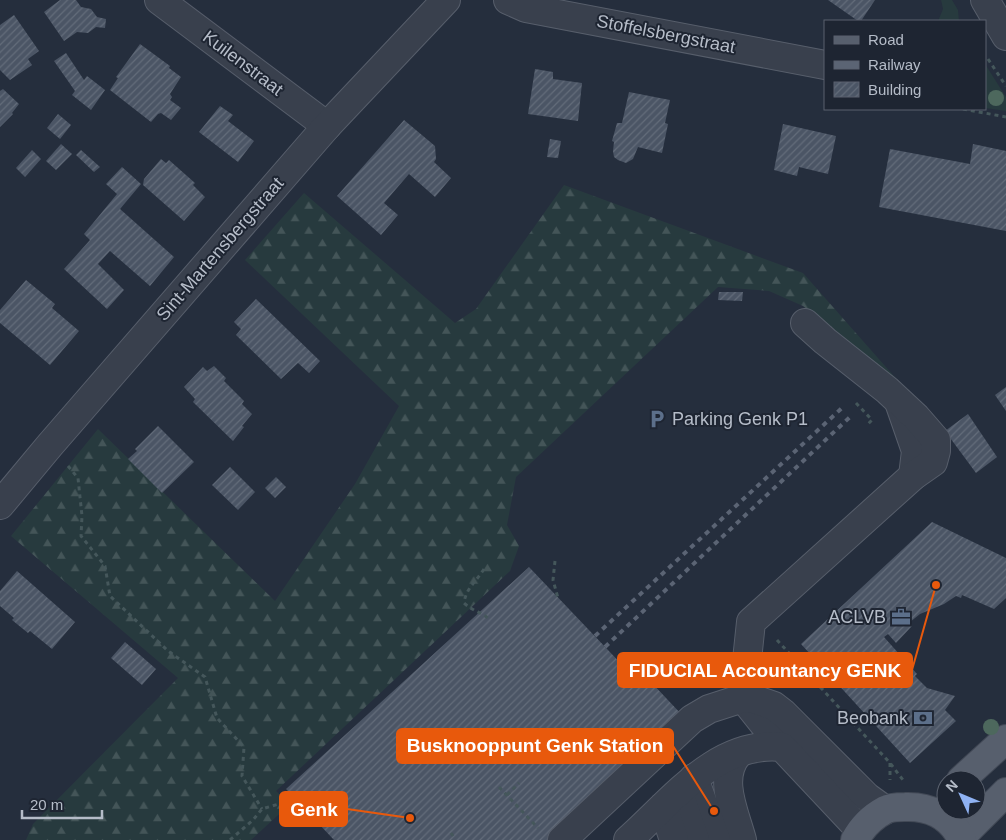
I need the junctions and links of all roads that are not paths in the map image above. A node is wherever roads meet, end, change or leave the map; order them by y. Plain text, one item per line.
1 (160, 0) edge
2 (446, 0) edge
3 (508, 0) edge
4 (985, 0) edge
5 (995, 40) edge
6 (824, 65) edge
7 (327, 126) junction
8 (805, 323) dead end
9 (0, 505) edge
10 (743, 698) junction
11 (1006, 740) edge
12 (782, 747) junction
13 (738, 754) junction
14 (972, 770) edge
15 (1006, 792) edge
16 (936, 804) edge
17 (996, 805) edge
18 (885, 810) junction
19 (654, 820) edge
20 (949, 820) edge
21 (858, 835) edge
22 (552, 836) edge
23 (962, 839) edge
24 (674, 840) edge
25 (695, 840) edge
26 (716, 840) edge
27 (742, 840) edge

1 - 7 street, Kuilenstraat
2 - 7 street, Sint-Martensbergstraat
3 - 6 street, Stoffelsbergstraat
4 - 5 street
7 - 9 street, Sint-Martensbergstraat
8 - 10 street
10 - 12 street
10 - 18 street
10 - 22 street
11 - 14 main road
12 - 13 street
12 - 21 street
13 - 19 street
13 - 27 street
15 - 17 main road
16 - 18 main road
17 - 23 main road
18 - 21 main road
19 - 24 street
19 - 25 street
19 - 26 street
20 - 23 main road

